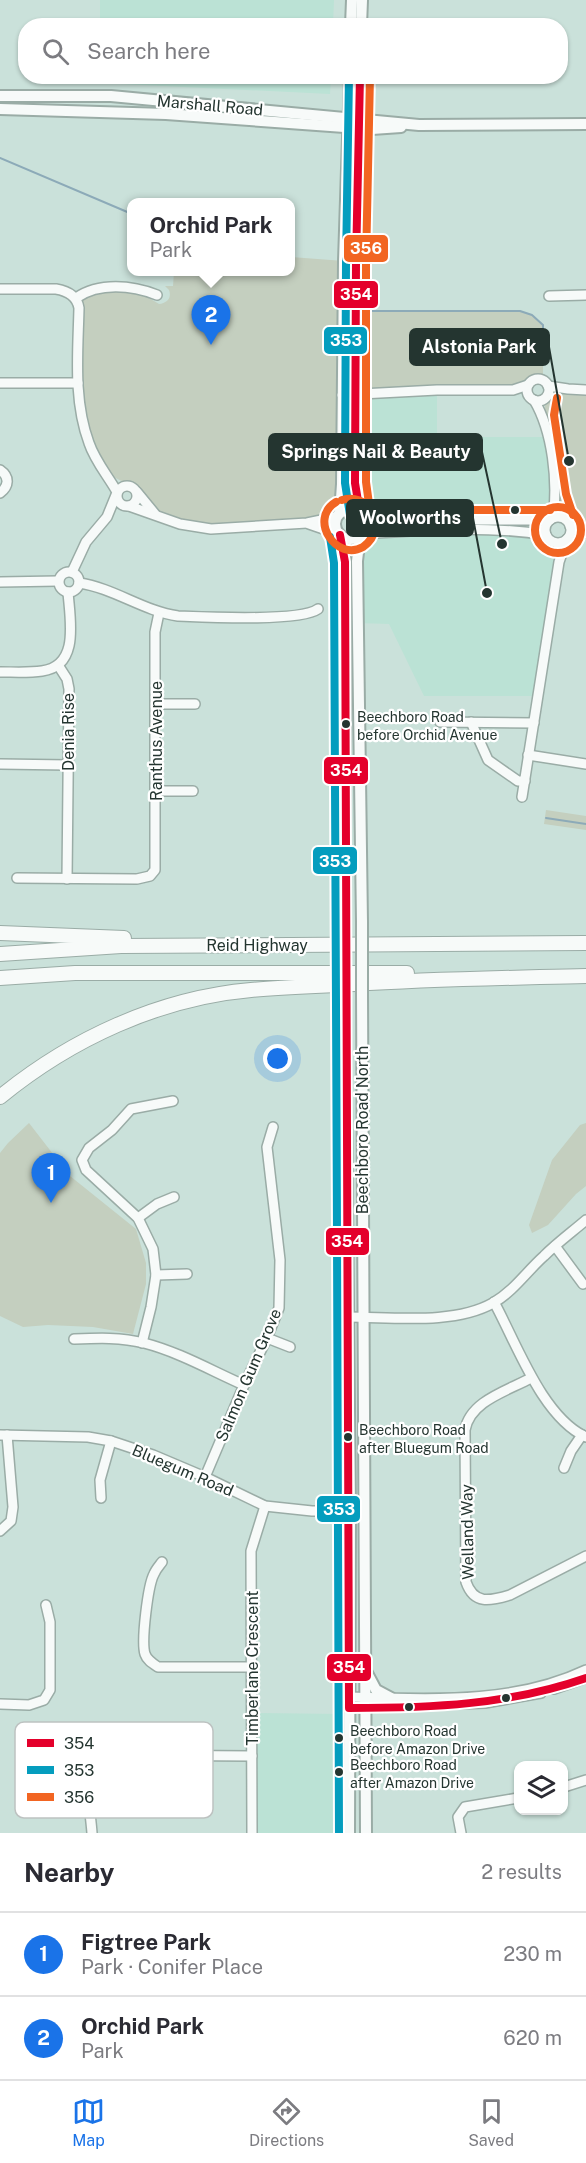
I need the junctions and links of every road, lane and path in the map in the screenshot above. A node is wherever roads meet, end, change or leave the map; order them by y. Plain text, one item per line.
1 (352, 0) edge
2 (362, 0) edge
3 (351, 18) edge
4 (361, 18) edge
5 (351, 84) edge
6 (359, 84) edge
7 (0, 96) edge
8 (0, 109) edge
9 (355, 123) junction
10 (586, 124) edge
11 (0, 289) edge
12 (157, 295) dead end
13 (549, 296) dead end
14 (586, 296) edge
15 (76, 298) junction
16 (0, 382) edge
17 (78, 383) junction
18 (586, 390) edge
19 (548, 392) junction
20 (530, 393) junction
21 (356, 394) junction
22 (342, 396) junction
23 (543, 416) junction
24 (0, 470) edge
25 (106, 473) junction
26 (126, 485) junction
27 (137, 492) junction
28 (0, 493) edge
29 (116, 494) junction
30 (127, 506) junction
31 (155, 514) junction
32 (338, 515) junction
33 (362, 516) junction
34 (107, 517) junction
35 (555, 519) junction
36 (392, 520) junction
37 (307, 523) junction
38 (570, 526) junction
39 (408, 530) junction
40 (339, 534) junction
41 (360, 535) junction
42 (586, 535) edge
43 (549, 538) junction
44 (568, 538) junction
45 (559, 562) junction
46 (72, 572) junction
47 (58, 581) junction
48 (0, 582) edge
49 (79, 583) junction
50 (68, 592) junction
51 (318, 609) dead end
52 (159, 613) junction
53 (58, 665) junction
54 (0, 672) edge
55 (156, 704) junction
56 (195, 704) dead end
57 (440, 722) dead end
58 (471, 722) junction
59 (534, 723) junction
60 (528, 755) junction
61 (0, 764) edge
62 (586, 764) edge
63 (68, 765) junction
64 (525, 781) junction
65 (156, 791) junction
66 (193, 791) dead end
67 (522, 797) dead end
68 (16, 878) dead end
69 (67, 879) junction
70 (0, 933) edge
71 (586, 943) edge
72 (279, 945) junction
73 (0, 954) edge
74 (586, 976) edge
75 (0, 978) edge
76 (0, 1096) edge
77 (173, 1101) dead end
78 (273, 1127) dead end
79 (174, 1197) dead end
80 (138, 1218) junction
81 (586, 1220) edge
82 (555, 1246) junction
83 (187, 1274) dead end
84 (156, 1275) junction
85 (584, 1284) dead end
86 (494, 1302) junction
87 (348, 1317) junction
88 (362, 1317) junction
89 (267, 1338) junction
90 (74, 1339) dead end
91 (142, 1342) junction
92 (290, 1347) dead end
93 (531, 1378) junction
94 (244, 1385) junction
95 (4, 1435) edge
96 (584, 1436) edge
97 (111, 1441) junction
98 (564, 1468) dead end
99 (205, 1478) junction
100 (101, 1498) dead end
101 (265, 1506) junction
102 (350, 1510) junction
103 (364, 1511) junction
104 (0, 1531) edge
105 (586, 1556) edge
106 (162, 1562) dead end
107 (141, 1574) dead end
108 (153, 1575) junction
109 (46, 1605) dead end
110 (252, 1667) junction
111 (364, 1667) junction
112 (586, 1670) edge
113 (586, 1678) edge
114 (391, 1698) junction
115 (349, 1702) junction
116 (365, 1703) junction
117 (0, 1704) edge
118 (213, 1756) edge
119 (252, 1756) junction
120 (586, 1780) edge
121 (568, 1787) edge
122 (514, 1799) edge
123 (91, 1818) edge
124 (92, 1833) edge
125 (252, 1833) edge
126 (349, 1833) edge
127 (366, 1833) edge
128 (460, 1833) edge

1 - 3 main road
2 - 4 main road
5 - 9 main road
6 - 9 main road
7 - 9 main road, Marshall Road
8 - 9 main road, Marshall Road
9 - 10 main road, Marshall Road
9 - 21 main road
9 - 22 main road
11 - 15 street
12 - 15 street
13 - 14 street
15 - 17 street
16 - 17 street
17 - 25 street
18 - 19 street
19 - 20 street
19 - 20 street
19 - 23 street
20 - 21 street
20 - 23 street
21 - 22 street
21 - 33 main road
22 - 32 main road
23 - 35 street
24 - 28 street
25 - 26 street
25 - 29 street
26 - 27 street
26 - 29 street
27 - 30 street
27 - 31 street
29 - 30 street
29 - 34 street
30 - 31 street
30 - 34 street
31 - 37 street
32 - 33 main road
32 - 37 street
32 - 40 main road
33 - 36 street
33 - 41 main road
34 - 46 street
35 - 36 street
35 - 38 street
35 - 43 street
36 - 39 street
37 - 40 street
38 - 42 street
38 - 44 street
39 - 41 street
39 - 43 street
40 - 41 main road
40 - 87 main road, Beechboro Road North, bridge
41 - 88 main road, Beechboro Road North, bridge
42 - 44 street
43 - 44 street
43 - 45 street
44 - 45 street
45 - 59 street
46 - 47 street
46 - 49 street
47 - 48 street
47 - 50 street
49 - 50 street
49 - 52 street
50 - 53 street
51 - 52 street
52 - 55 street, Ranthus Avenue
53 - 54 street
53 - 63 street, Denia Rise
55 - 56 street
55 - 65 street, Ranthus Avenue
57 - 58 street
58 - 59 street
58 - 64 street
59 - 60 street
60 - 62 street
60 - 64 street
61 - 63 street
63 - 69 street, Denia Rise
64 - 67 street
65 - 66 street
65 - 69 street, Ranthus Avenue
68 - 69 street
70 - 72 highway
71 - 72 highway, Reid Highway
72 - 73 highway, Reid Highway
74 - 75 highway, Reid Highway
74 - 76 highway
77 - 80 street
78 - 89 street, Salmon Gum Grove
79 - 80 street
80 - 84 street
81 - 82 street
82 - 85 street
82 - 86 street
83 - 84 street
84 - 91 street
86 - 88 street
86 - 93 street
87 - 88 street
87 - 102 main road, Beechboro Road North
88 - 103 main road, Beechboro Road North
89 - 92 street
89 - 94 street, Salmon Gum Grove
90 - 91 street
91 - 94 street
93 - 96 street
93 - 105 street, Welland Way
94 - 99 street, Salmon Gum Grove
95 - 97 street, Bluegum Road
95 - 104 street
96 - 98 street
97 - 99 street, Bluegum Road
97 - 100 street
99 - 101 street, Bluegum Road
101 - 102 street, Bluegum Road
101 - 110 street, Timberlane Crescent
102 - 103 street, Bluegum Road
102 - 115 main road, Beechboro Road North
103 - 111 main road, Beechboro Road North
106 - 108 street
107 - 108 street
108 - 110 street
109 - 117 street
110 - 119 street, Timberlane Crescent
111 - 114 main road
111 - 116 main road, Beechboro Road North
112 - 114 street
113 - 116 street
114 - 116 street
115 - 116 street
115 - 126 main road, Beechboro Road North
116 - 127 main road, Beechboro Road North
118 - 119 street
119 - 125 street, Timberlane Crescent
120 - 121 street
122 - 128 street
123 - 124 street

